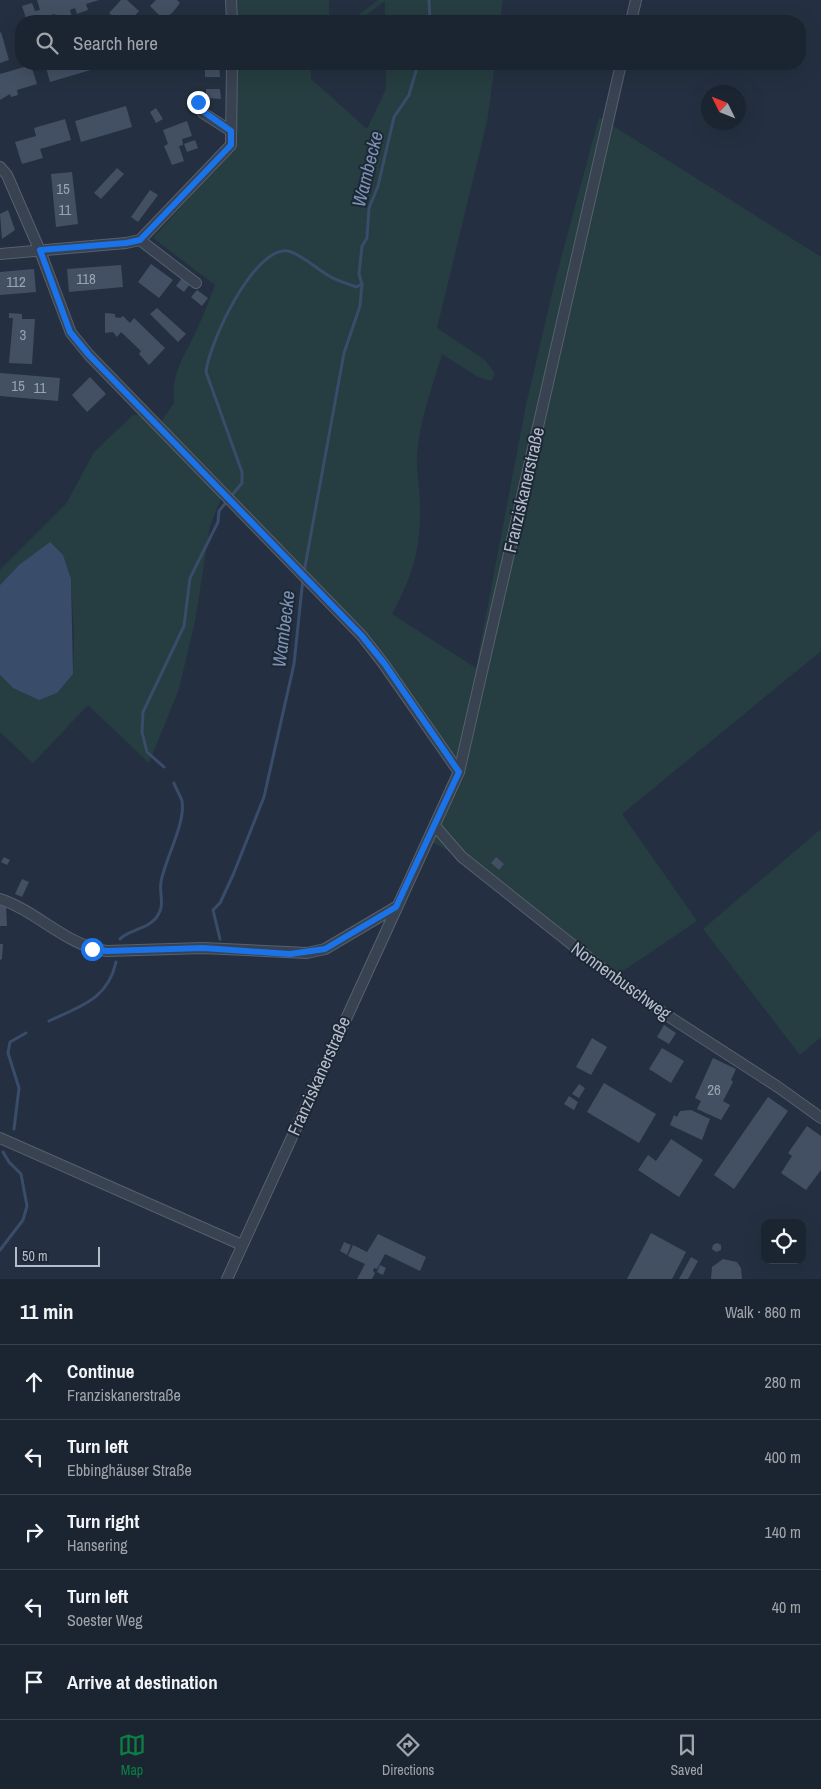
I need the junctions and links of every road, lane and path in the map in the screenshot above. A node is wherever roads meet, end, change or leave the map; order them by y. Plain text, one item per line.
1 (231, 0) edge
2 (636, 0) edge
3 (232, 15) edge
4 (632, 15) edge
5 (232, 70) edge
6 (619, 70) edge
7 (198, 102) dead end
8 (231, 131) junction
9 (0, 167) edge
10 (140, 240) junction
11 (40, 250) junction
12 (0, 254) edge
13 (196, 283) dead end
14 (459, 772) junction
15 (435, 826) junction
16 (0, 899) edge
17 (396, 907) junction
18 (821, 1118) edge
19 (0, 1138) edge
20 (242, 1245) junction
21 (227, 1279) edge

1 - 3 street
2 - 4 street
5 - 8 street
6 - 14 street, Franziskanerstraße
7 - 8 street
8 - 10 street
9 - 11 street
10 - 11 street
10 - 13 street
11 - 12 street
11 - 14 street
14 - 15 street, Franziskanerstraße
15 - 17 street, Franziskanerstraße
15 - 18 street, Nonnenbuschweg
16 - 17 street
17 - 20 street, Franziskanerstraße
19 - 20 street
20 - 21 street, Franziskanerstraße

